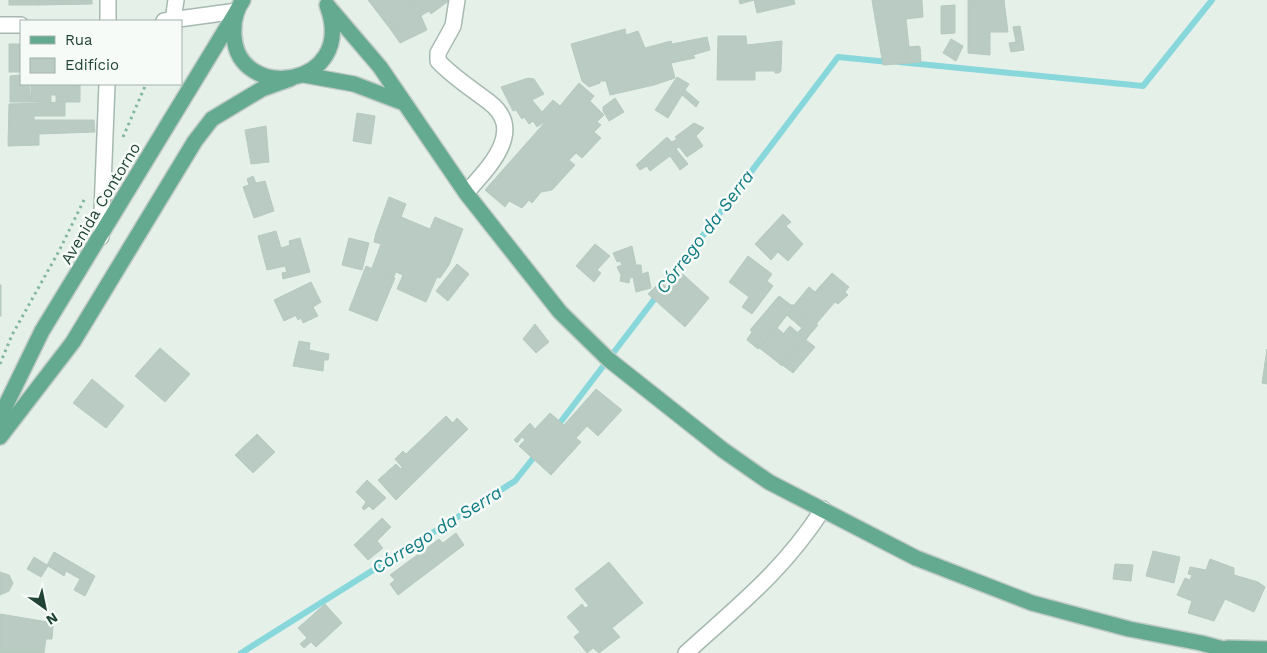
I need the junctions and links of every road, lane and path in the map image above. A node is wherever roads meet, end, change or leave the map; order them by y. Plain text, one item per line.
1 (108, 0) edge
2 (176, 0) edge
3 (457, 0) edge
4 (325, 2) edge
5 (241, 3) edge
6 (108, 20) edge
7 (168, 20) edge
8 (172, 20) edge
9 (0, 25) edge
10 (20, 25) edge
11 (297, 77) junction
12 (107, 85) edge
13 (146, 85) edge
14 (404, 103) junction
15 (120, 146) dead end
16 (105, 181) junction
17 (466, 193) junction
18 (101, 237) junction
19 (0, 364) edge
20 (0, 417) edge
21 (0, 437) edge
22 (822, 509) junction
23 (1221, 647) junction
24 (1202, 648) edge
25 (1267, 649) edge
26 (686, 653) edge
27 (1238, 653) edge

1 - 6 street
2 - 7 street
3 - 17 street
4 - 11 main road
4 - 14 main road
5 - 8 street
5 - 11 main road
5 - 18 main road, Avenida Contorno
9 - 10 street
11 - 14 main road
11 - 21 main road
12 - 16 street
13 - 15 path
14 - 17 main road
16 - 18 street
16 - 19 path
17 - 22 main road
18 - 20 main road, Avenida Contorno
22 - 24 main road
22 - 26 street
23 - 24 main road
23 - 25 main road
23 - 27 main road

